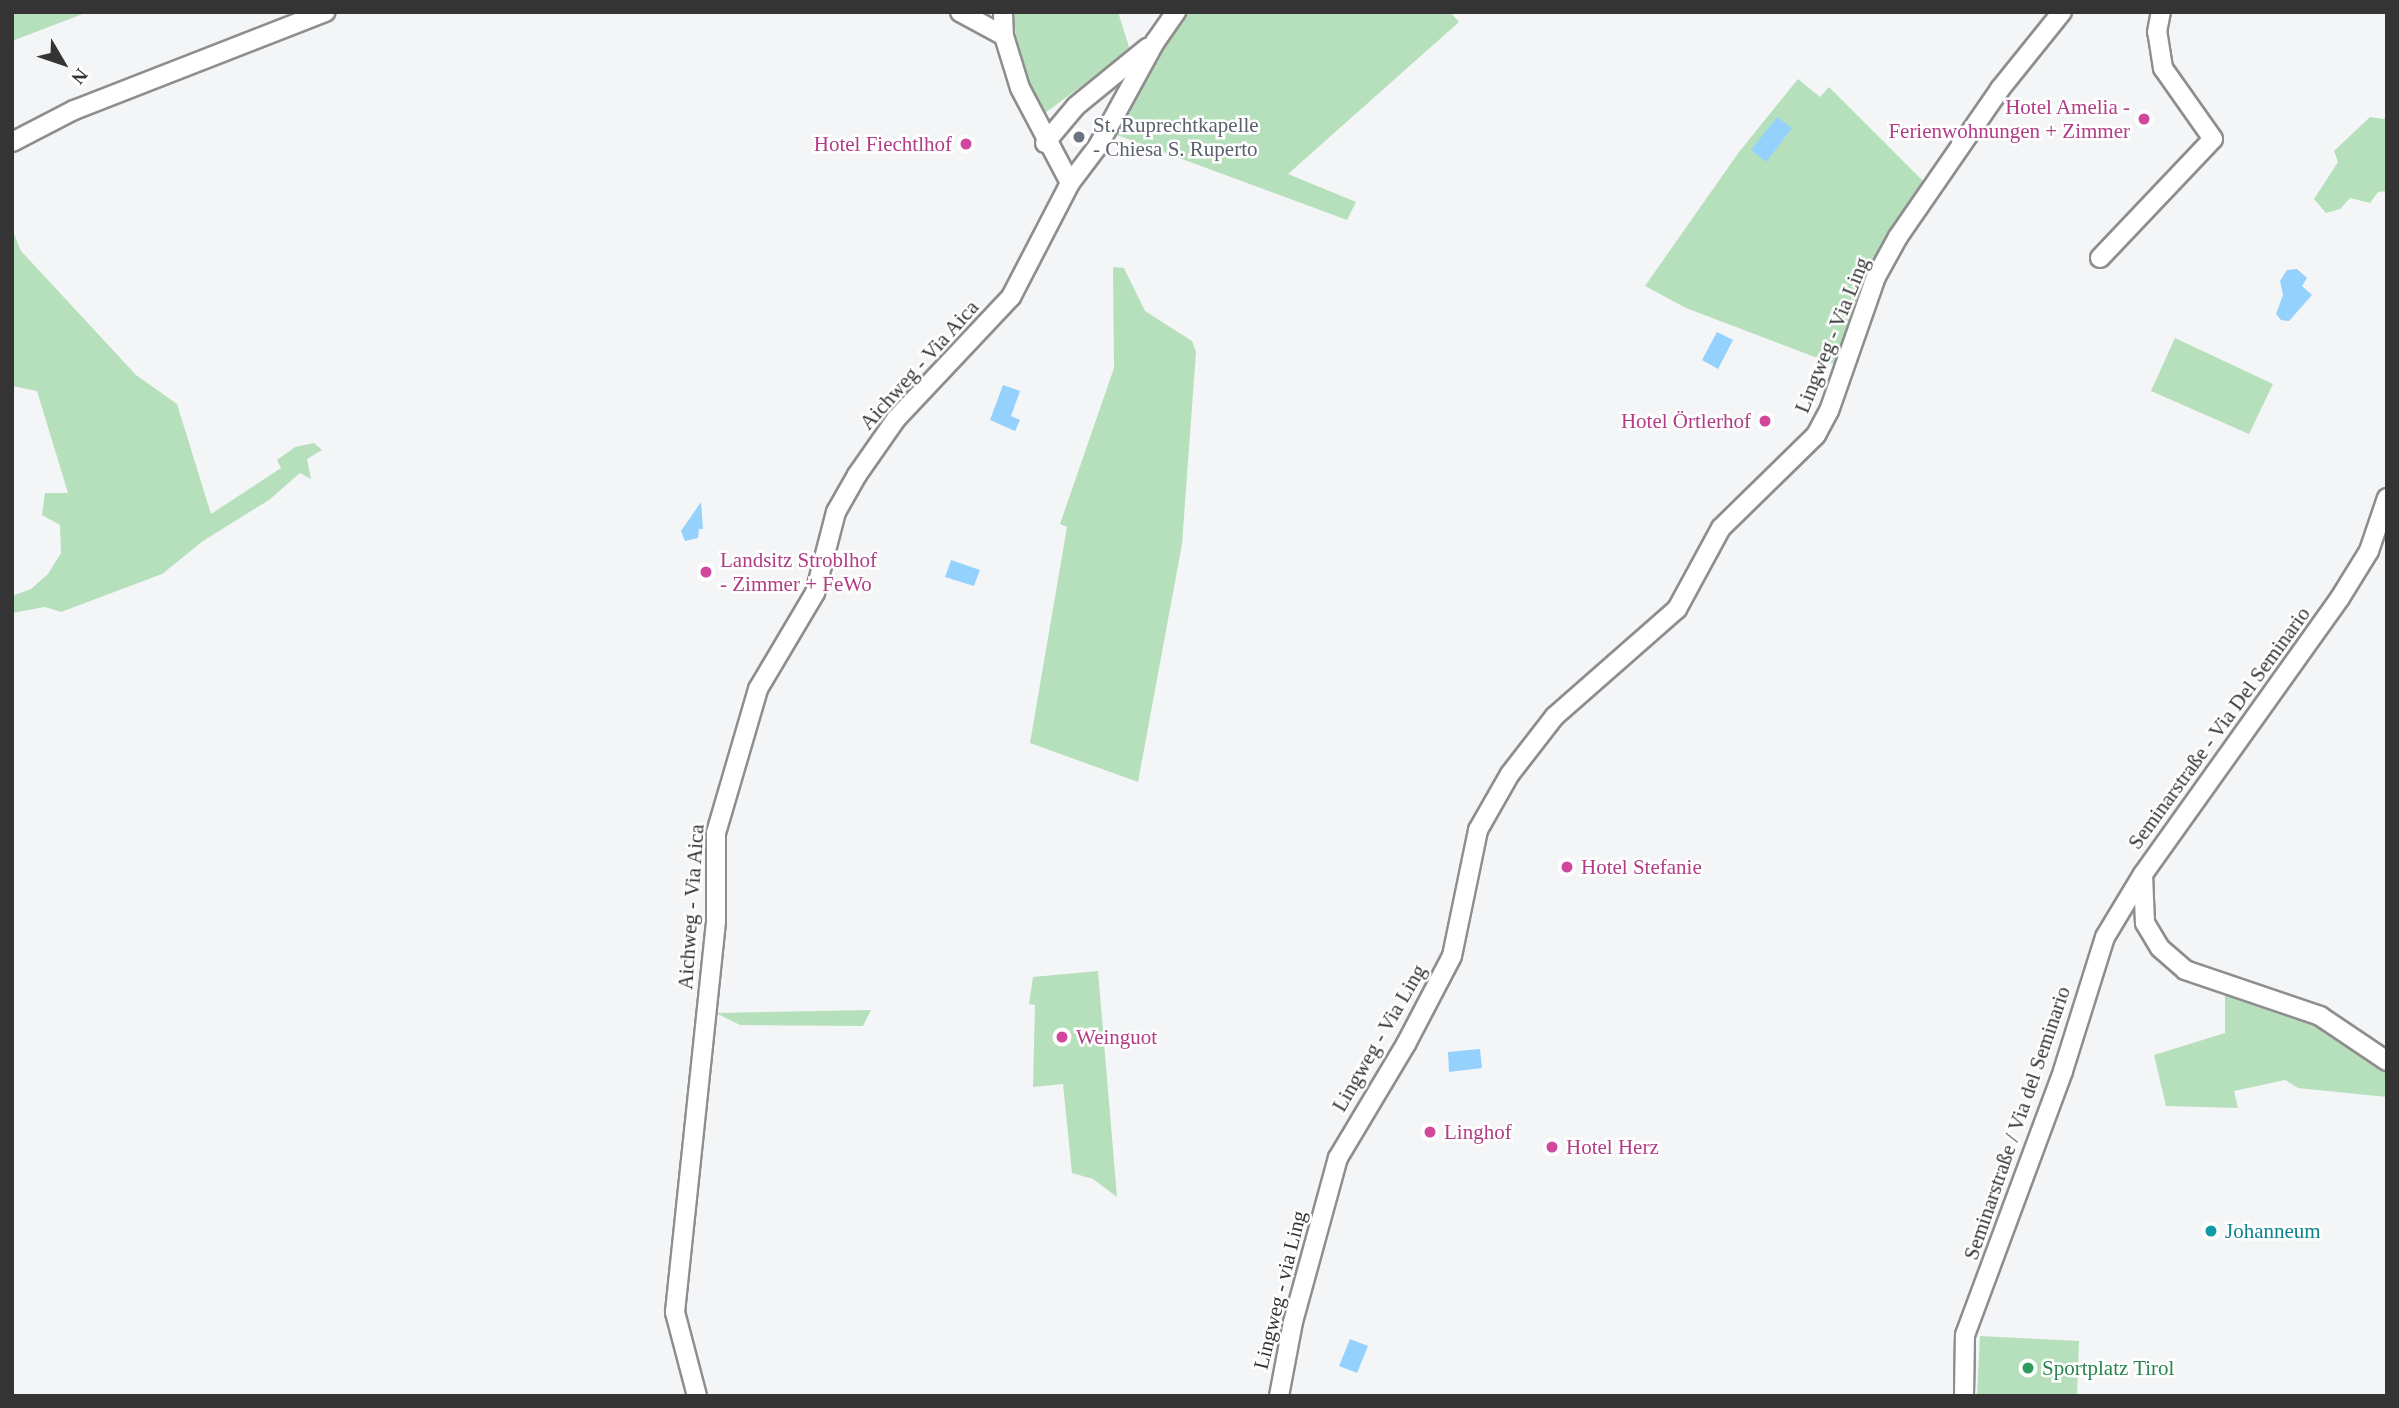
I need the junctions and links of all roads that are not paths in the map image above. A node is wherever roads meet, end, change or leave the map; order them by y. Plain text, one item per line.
1 (326, 12) edge
2 (960, 12) edge
3 (1003, 12) edge
4 (1177, 12) edge
5 (2062, 12) edge
6 (2161, 12) edge
7 (1004, 36) junction
8 (1155, 42) junction
9 (12, 142) edge
10 (1045, 143) junction
11 (1070, 183) junction
12 (2100, 258) dead end
13 (2387, 498) edge
14 (2143, 874) junction
15 (2387, 1060) edge
16 (1327, 1195) joint
17 (697, 1396) edge
18 (1279, 1396) edge
19 (1964, 1396) edge

1 - 9 street
2 - 7 street
3 - 7 street
4 - 8 street, Aichweg - Via Aica
5 - 16 street, Lingweg - Via Ling
6 - 12 street
7 - 10 street
8 - 10 street, Aichweg - Via Aica
8 - 11 street, Aichweg - Via Aica
10 - 11 street
11 - 17 street, Aichweg - Via Aica
13 - 14 street, Seminarstraße - Via Del Seminario
14 - 15 street, Seminarstraße - Via Del Seminario
14 - 19 street, Seminarstraße / Via del Seminario
16 - 18 street, Lingweg - via Ling

